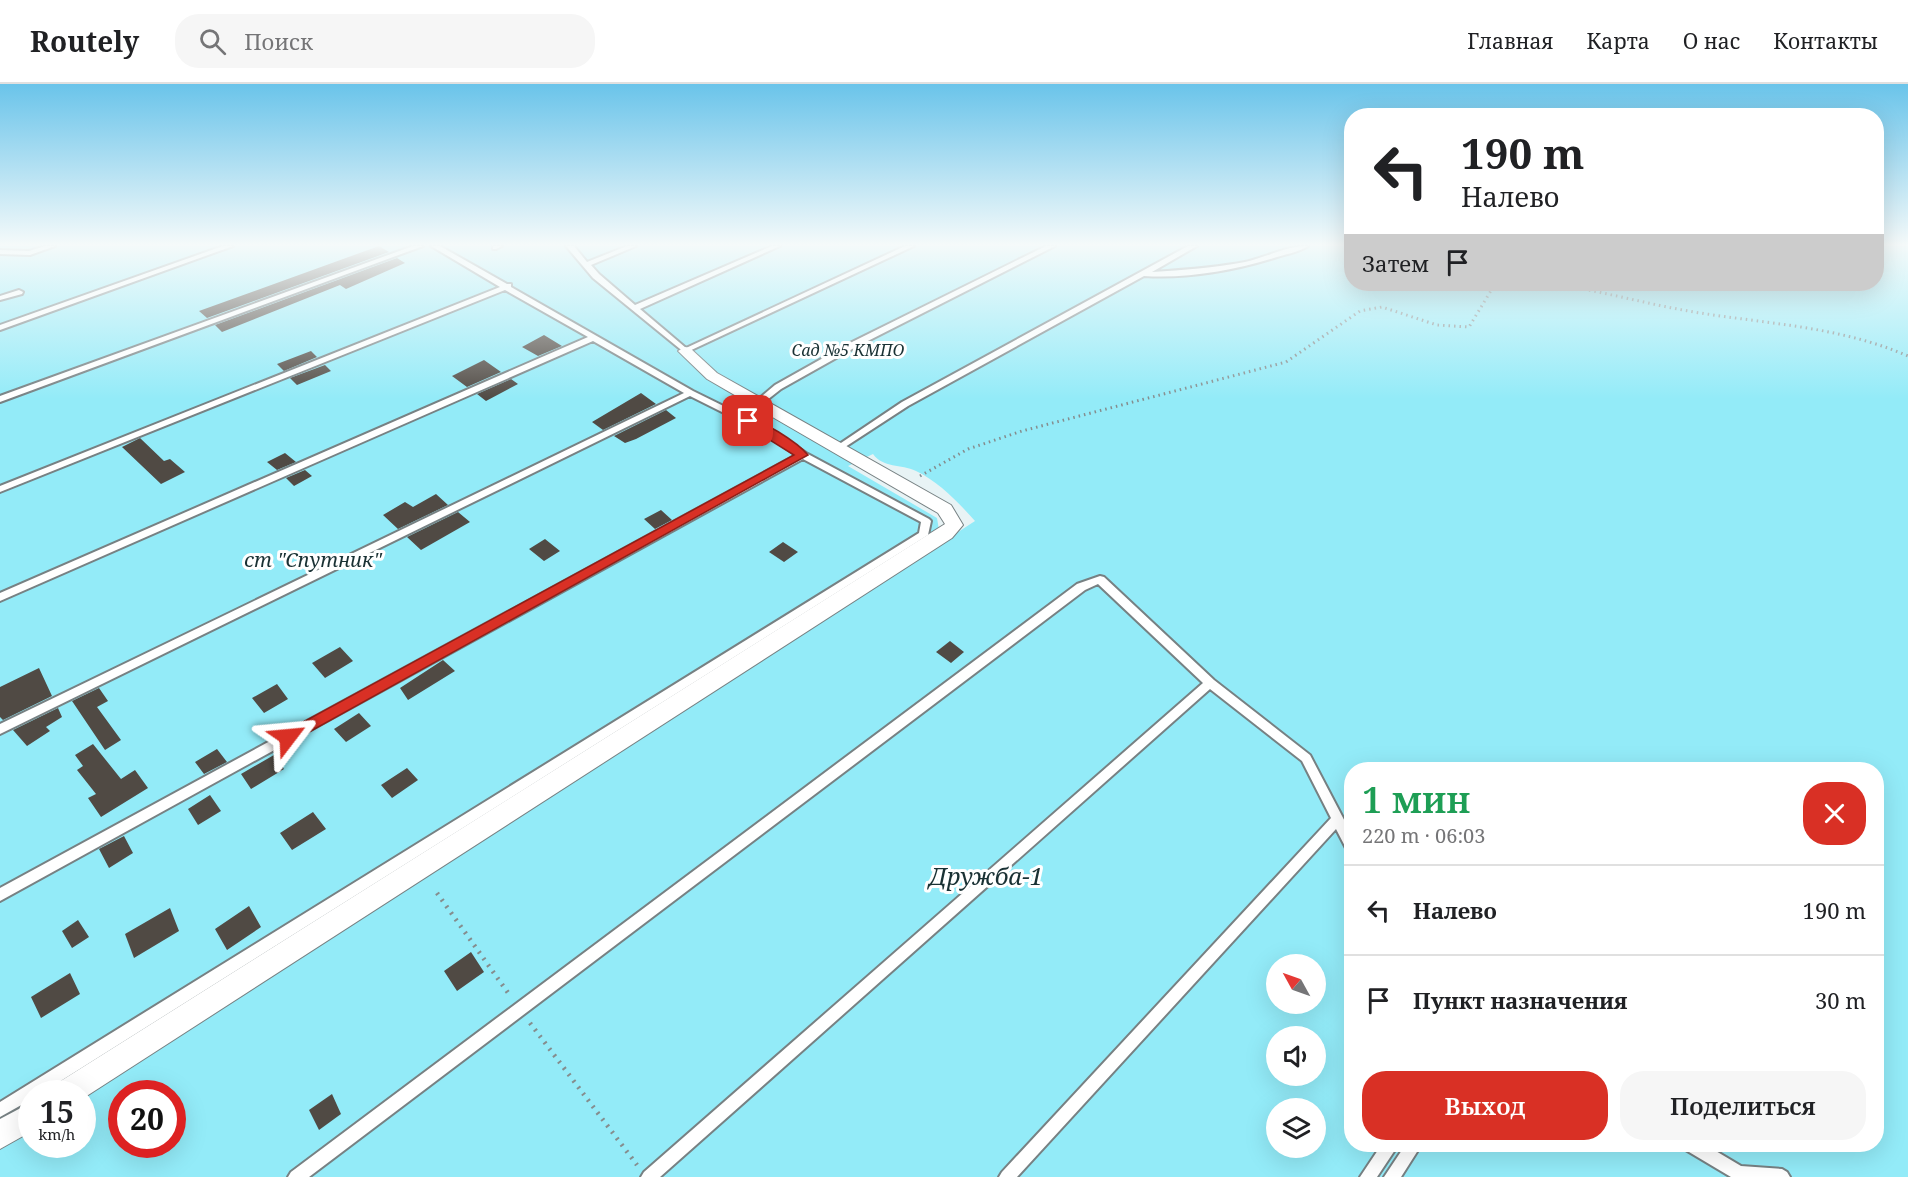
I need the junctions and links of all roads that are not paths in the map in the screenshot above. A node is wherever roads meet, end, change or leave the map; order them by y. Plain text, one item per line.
1 (87, 297) edge
2 (279, 297) edge
3 (480, 297) edge
4 (527, 297) edge
5 (622, 297) edge
6 (660, 297) edge
7 (801, 297) edge
8 (949, 297) edge
9 (1101, 297) edge
10 (635, 308) junction
11 (0, 328) edge
12 (595, 336) junction
13 (685, 351) junction
14 (690, 393) junction
15 (0, 399) edge
16 (759, 402) junction
17 (839, 447) junction
18 (803, 455) junction
19 (0, 489) edge
20 (0, 597) edge
21 (1210, 683) junction
22 (0, 729) edge
23 (1337, 820) junction
24 (1344, 833) edge
25 (0, 895) edge
26 (88, 1080) edge
27 (0, 1110) edge
28 (18, 1124) edge
29 (0, 1135) edge
30 (1386, 1152) edge
31 (1409, 1152) edge
32 (1702, 1152) edge
33 (1739, 1175) edge
34 (296, 1177) edge
35 (649, 1177) edge
36 (1007, 1177) edge
37 (1368, 1177) edge
38 (1392, 1177) edge
39 (1782, 1177) edge

1 - 11 lane
2 - 15 lane
3 - 19 lane
4 - 12 lane
5 - 10 lane
6 - 10 lane
7 - 13 lane
8 - 16 lane
9 - 17 lane
10 - 13 lane
12 - 14 lane
12 - 20 lane
13 - 16 street
14 - 18 lane
14 - 22 lane
16 - 17 street
17 - 26 street
18 - 25 lane
18 - 27 lane
21 - 23 lane
21 - 34 lane
21 - 35 lane
23 - 24 lane
23 - 36 lane
28 - 29 street
30 - 37 lane
31 - 38 lane
32 - 33 lane
33 - 39 lane

